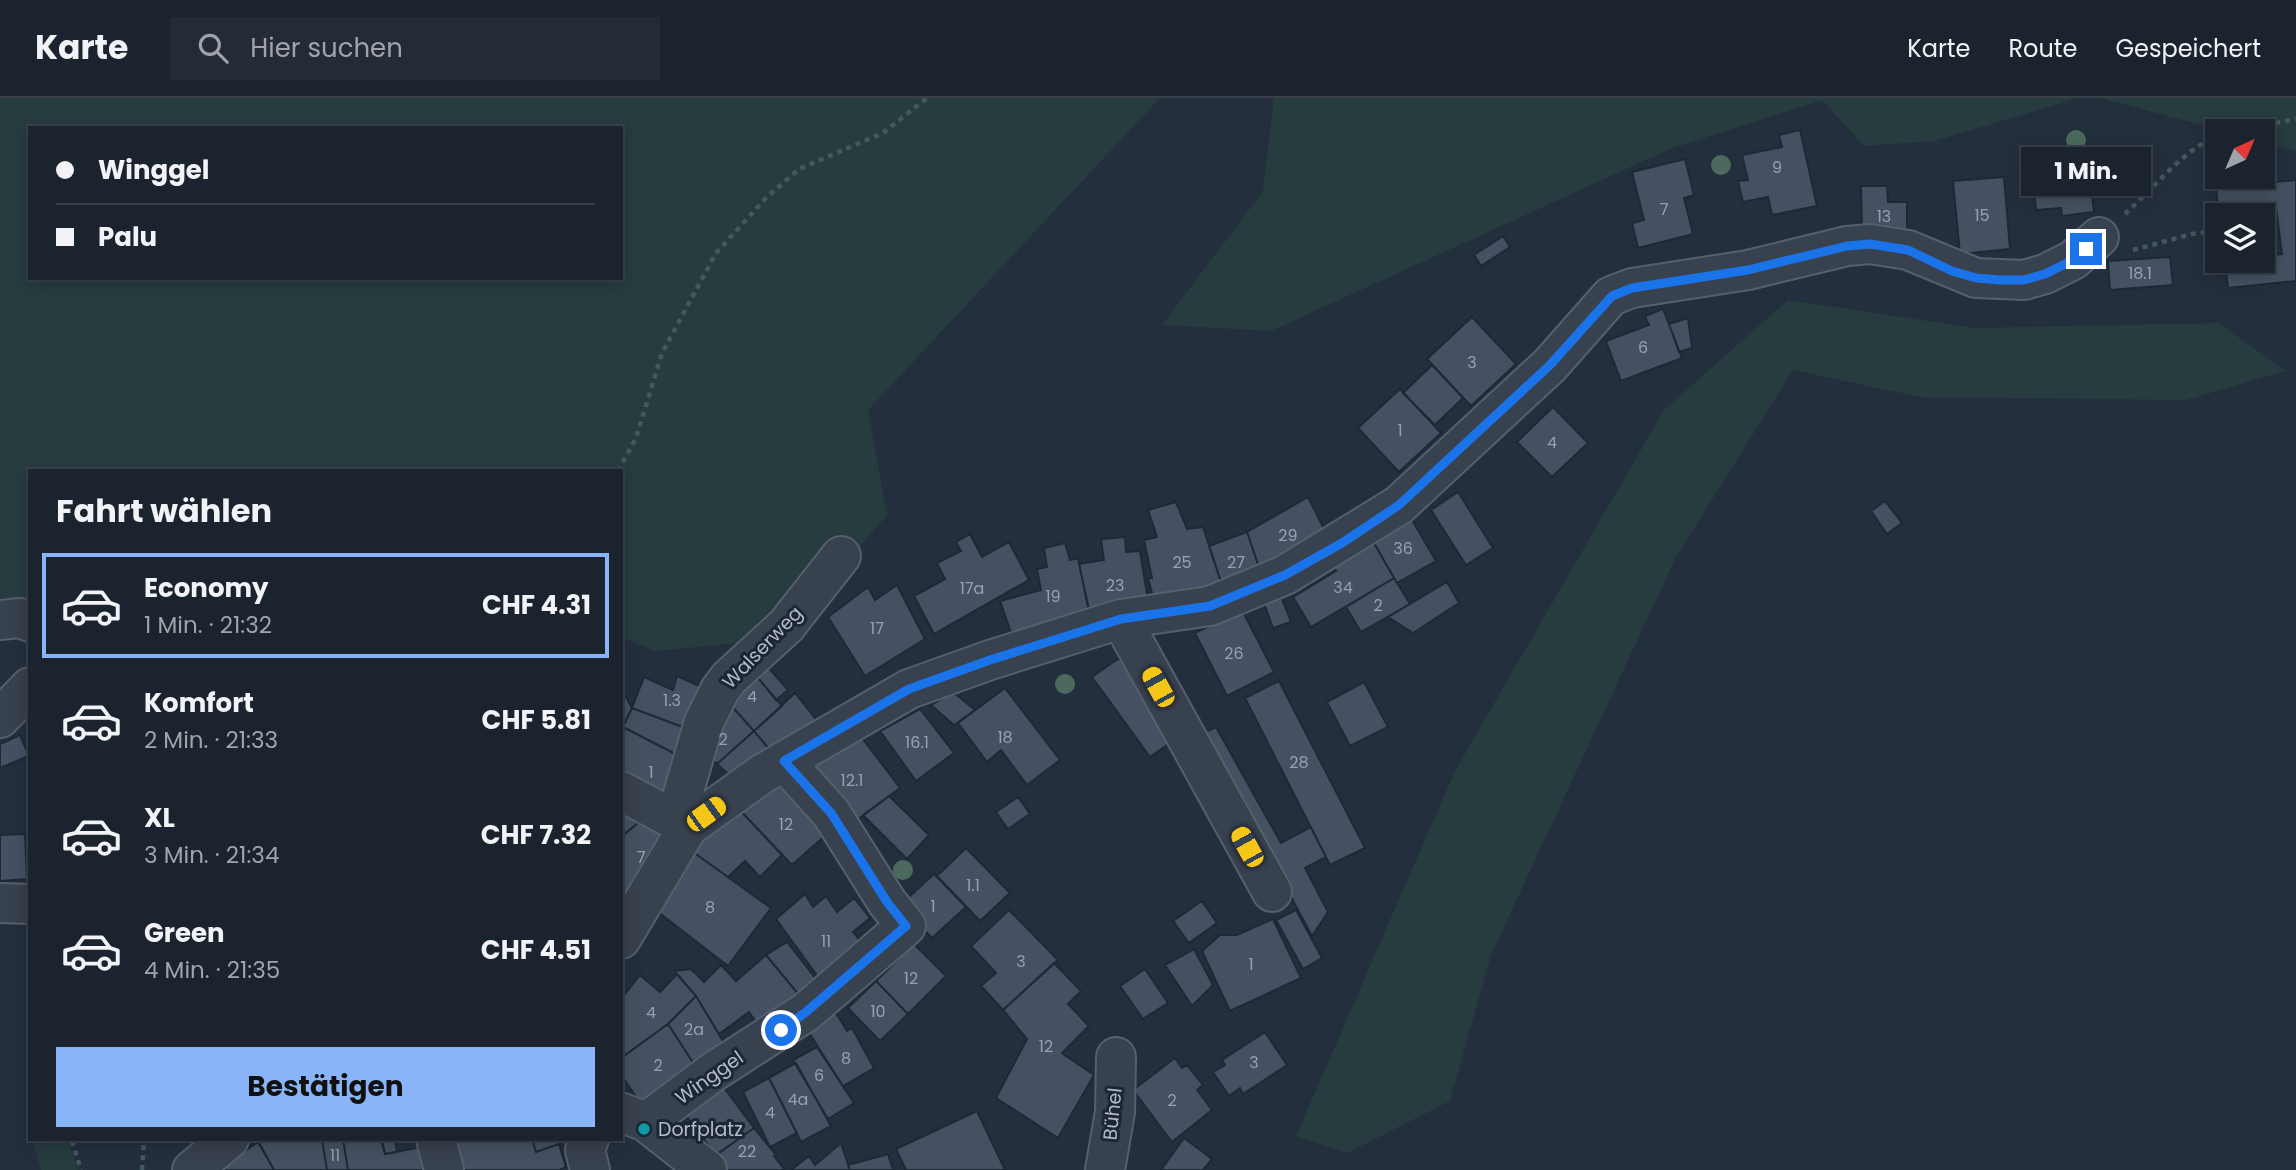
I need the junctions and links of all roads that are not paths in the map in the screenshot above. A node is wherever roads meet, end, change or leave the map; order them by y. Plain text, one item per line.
1 (2086, 249) road end
2 (841, 556) dead end
3 (1121, 619) junction
4 (0, 621) edge
5 (28, 621) edge
6 (28, 689) edge
7 (0, 719) edge
8 (784, 761) junction
9 (623, 792) edge
10 (688, 827) junction
11 (1272, 892) dead end
12 (0, 903) edge
13 (28, 904) edge
14 (623, 936) edge
15 (1116, 1057) dead end
16 (634, 1117) edge
17 (227, 1141) edge
18 (437, 1141) edge
19 (588, 1141) edge
20 (192, 1170) edge
21 (444, 1170) edge
22 (590, 1170) edge
23 (707, 1170) edge
24 (1105, 1170) edge

1 - 3 street
2 - 10 street, Walserweg
3 - 8 street
3 - 11 street
4 - 5 street
6 - 7 street
8 - 10 street
8 - 16 street, Winggel
9 - 10 street
10 - 14 street
12 - 13 street
15 - 24 street, Bühel
16 - 23 street
17 - 20 street
18 - 21 street
19 - 22 street

